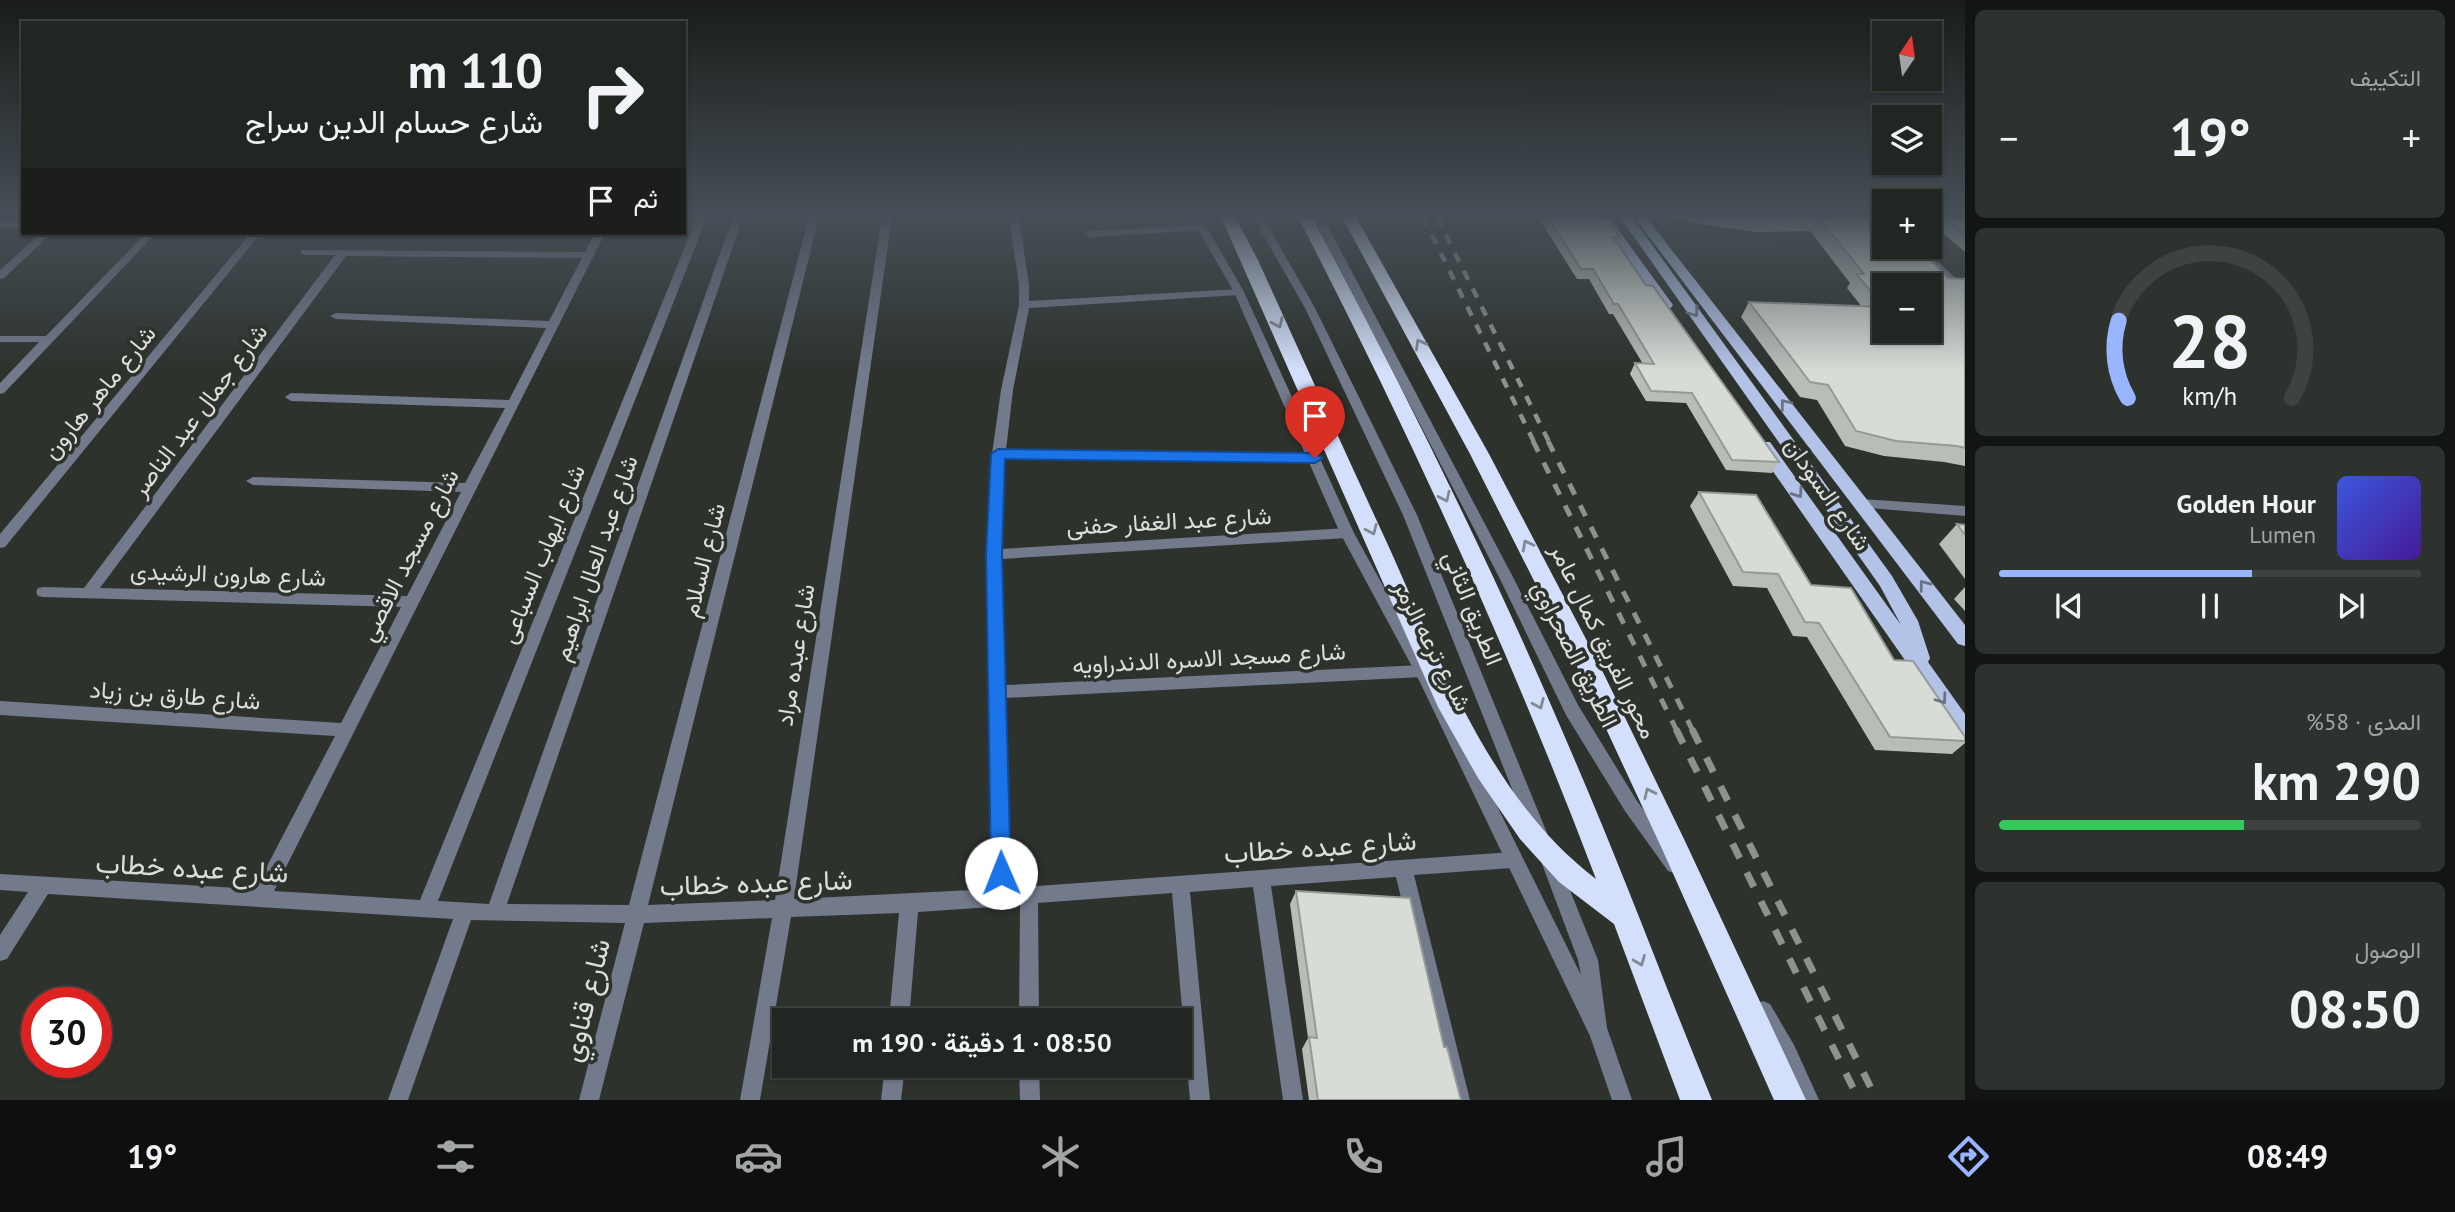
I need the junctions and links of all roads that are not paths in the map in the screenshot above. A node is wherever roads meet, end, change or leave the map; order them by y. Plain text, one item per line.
1 (117, 268) edge
2 (227, 268) edge
3 (331, 268) edge
4 (583, 268) edge
5 (681, 268) edge
6 (720, 268) edge
7 (801, 268) edge
8 (879, 268) edge
9 (1022, 268) edge
10 (1225, 268) edge
11 (1251, 268) edge
12 (1287, 268) edge
13 (1332, 268) edge
14 (1345, 268) edge
15 (1378, 268) edge
16 (1640, 268) edge
17 (1663, 268) edge
18 (1680, 268) edge
19 (1939, 268) edge
20 (1239, 292) junction
21 (1965, 293) edge
22 (1024, 304) junction
23 (337, 316) dead end
24 (1675, 318) edge
25 (553, 325) junction
26 (0, 339) edge
27 (50, 339) junction
28 (0, 390) edge
29 (291, 397) dead end
30 (513, 404) junction
31 (1754, 431) edge
32 (998, 454) junction
33 (1315, 458) junction
34 (253, 481) dead end
35 (468, 488) junction
36 (1862, 505) junction
37 (1965, 511) edge
38 (1348, 533) junction
39 (0, 543) edge
40 (994, 554) junction
41 (43, 592) dead end
42 (88, 593) junction
43 (411, 602) junction
44 (1965, 639) edge
45 (1422, 671) junction
46 (1926, 677) junction
47 (998, 692) junction
48 (0, 708) edge
49 (346, 730) junction
50 (1965, 730) edge
51 (1512, 860) junction
52 (1403, 867) junction
53 (1261, 879) junction
54 (0, 882) edge
55 (1180, 885) junction
56 (43, 886) junction
57 (1029, 897) junction
58 (1001, 898) junction
59 (260, 899) junction
60 (909, 904) junction
61 (425, 909) junction
62 (783, 910) junction
63 (465, 912) junction
64 (495, 913) junction
65 (636, 914) junction
66 (1622, 914) junction
67 (0, 952) edge
68 (900, 1008) edge
69 (1029, 1008) edge
70 (1599, 1033) junction
71 (894, 1078) edge
72 (1030, 1078) edge
73 (398, 1100) edge
74 (589, 1100) edge
75 (750, 1100) edge
76 (891, 1100) edge
77 (1030, 1100) edge
78 (1200, 1100) edge
79 (1293, 1100) edge
80 (1460, 1100) edge
81 (1622, 1100) edge
82 (1696, 1100) edge
83 (1790, 1100) edge
84 (1809, 1100) edge

1 - 27 street
2 - 39 street, شارع ماهر هارون
3 - 42 street, شارع جمال عبد الناصر
4 - 25 street, شارع مسجد الاقصي
5 - 61 street, شارع ايهاب السباعى
6 - 64 street, شارع عبد العال ابراهيم
7 - 65 street, شارع السلام
8 - 62 street, شارع عبده مراد
9 - 22 street
10 - 20 street, شارع ترعه الزمر
11 -> 66 highway
12 - 70 street, الطريق الثاني
13 -> 66 highway
14 - 84 street, الطريق الصحراوي
83 -> 15 highway, محور الفريق كمال عامر
16 - 24 main road
17 -> 46 main road
36 -> 18 main road, شارع السودان
19 - 21 street
20 - 22 street
20 - 33 street, شارع ترعه الزمر
22 - 32 street
23 - 25 street
25 - 30 street, شارع مسجد الاقصي
26 - 27 street
27 - 28 street
29 - 30 street
30 - 35 street, شارع مسجد الاقصي
31 -> 46 main road, شارع السودان
32 - 33 street
32 - 40 street
33 - 38 street, شارع ترعه الزمر
34 - 35 street
35 - 43 street, شارع مسجد الاقصي
36 - 37 street
44 -> 36 main road, شارع السودان
38 - 40 street, شارع عبد الغفار حفنى
38 - 45 street, شارع ترعه الزمر
40 - 47 street
41 - 42 street, شارع هارون الرشيدى
42 - 43 street, شارع هارون الرشيدى
43 - 49 street, شارع مسجد الاقصي
45 - 47 street, شارع مسجد الاسره الدندراويه
45 - 51 street, شارع ترعه الزمر
46 -> 50 main road, شارع السودان
47 - 58 street
48 - 49 street, شارع طارق بن زياد
49 - 59 street, شارع مسجد الاقصي
51 - 52 street, شارع عبده خطاب
51 - 70 street, شارع ترعه الزمر
52 - 53 street, شارع عبده خطاب
52 - 80 street
53 - 55 street, شارع عبده خطاب
53 - 79 street
54 - 56 street, شارع عبده خطاب
55 - 57 street, شارع عبده خطاب
55 - 78 street
56 - 59 street, شارع عبده خطاب
56 - 67 street
57 - 58 street, شارع عبده خطاب
57 - 69 street
58 - 60 street, شارع عبده خطاب
59 - 61 street, شارع عبده خطاب
60 - 62 street, شارع عبده خطاب
60 - 68 street
61 - 63 street, شارع عبده خطاب
62 - 65 street, شارع عبده خطاب
62 - 75 street, شارع عبده مراد
63 - 64 street, شارع عبده خطاب
63 - 73 street
64 - 65 street, شارع عبده خطاب
65 - 74 street, شارع قناوي
66 -> 82 highway
70 - 81 street, شارع ترعه الزمر
71 - 76 street
72 - 77 street

